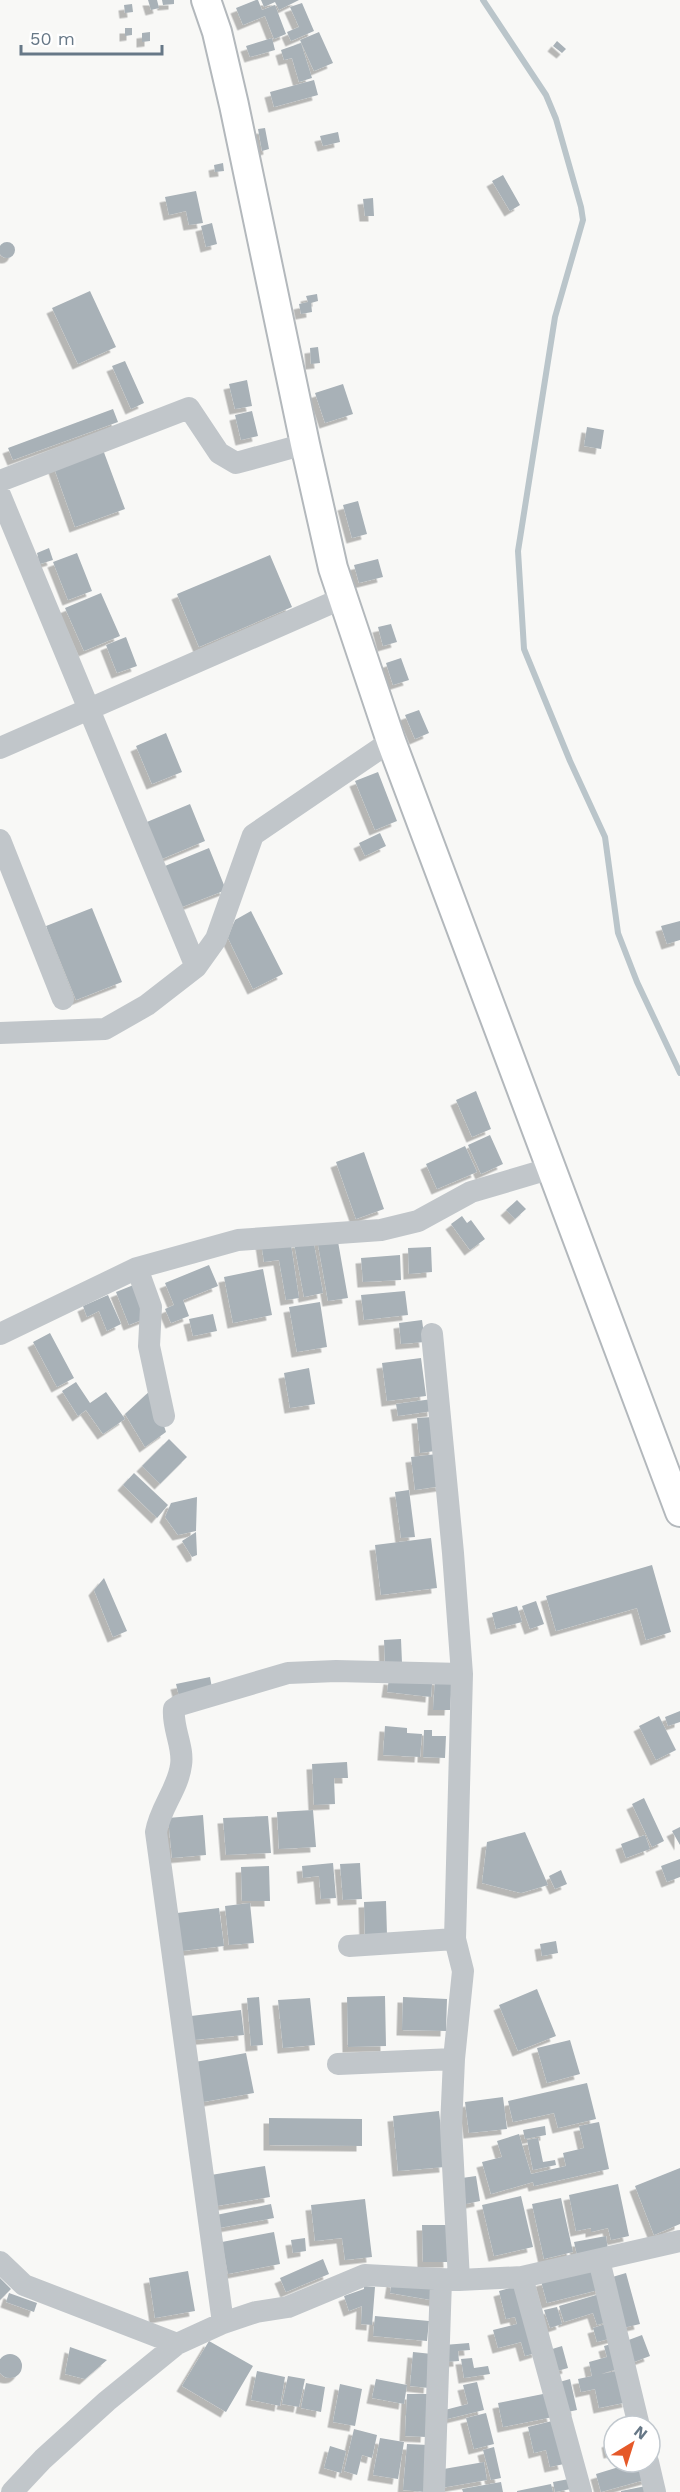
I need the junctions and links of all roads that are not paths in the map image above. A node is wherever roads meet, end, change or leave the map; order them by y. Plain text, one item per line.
1 (206, 0) edge
2 (304, 444) junction
3 (0, 481) edge
4 (0, 495) edge
5 (342, 597) junction
6 (89, 709) junction
7 (391, 741) junction
8 (0, 748) edge
9 (0, 840) edge
10 (195, 967) junction
11 (63, 999) dead end
12 (0, 1033) edge
13 (552, 1168) junction
14 (137, 1268) junction
15 (0, 1334) edge
16 (432, 1334) dead end
17 (164, 1416) dead end
18 (680, 1512) edge
19 (462, 1674) junction
20 (455, 1939) junction
21 (349, 1946) dead end
22 (454, 2059) junction
23 (338, 2064) dead end
24 (680, 2241) edge
25 (599, 2260) junction
26 (0, 2262) edge
27 (522, 2277) junction
28 (450, 2280) junction
29 (223, 2323) junction
30 (177, 2344) junction
31 (636, 2414) edge
32 (651, 2474) edge
33 (12, 2492) edge
34 (434, 2492) edge
35 (581, 2492) edge
36 (655, 2492) edge

1 - 2 main road
2 - 3 street
2 - 5 main road
4 - 6 street
5 - 6 street
5 - 7 main road
6 - 8 street
6 - 10 street
7 - 10 street
7 - 13 main road
9 - 11 street
10 - 12 street
13 - 14 street
13 - 18 main road
14 - 15 street
14 - 17 street
16 - 19 street
19 - 20 street
19 - 29 street
20 - 21 street
20 - 22 street
22 - 23 street
22 - 28 street
24 - 25 street
25 - 27 street
25 - 31 street
26 - 30 street
27 - 28 street
27 - 35 street
28 - 29 street
28 - 34 street
29 - 30 street
30 - 33 street
32 - 36 street

